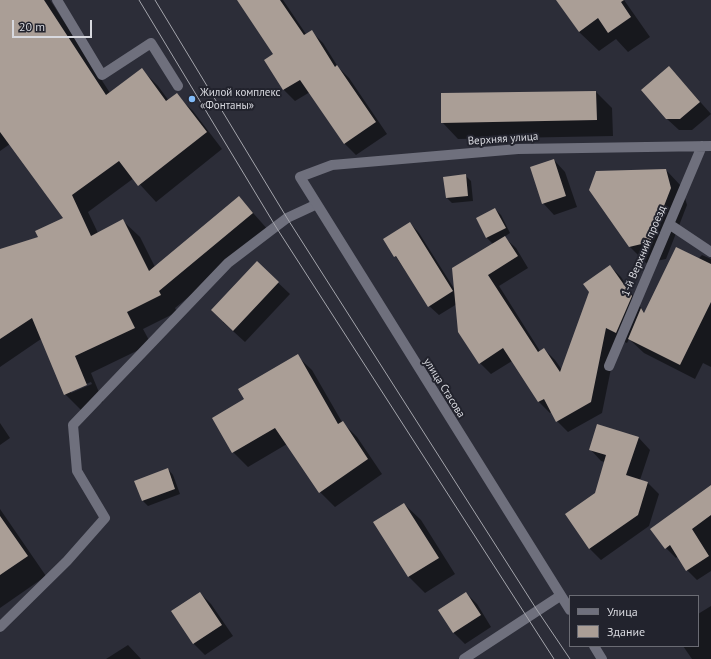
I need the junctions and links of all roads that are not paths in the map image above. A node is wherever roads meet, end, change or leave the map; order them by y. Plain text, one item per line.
1 (57, 0) edge
2 (178, 86) dead end
3 (706, 146) edge
4 (300, 177) joint
5 (315, 205) junction
6 (669, 224) junction
7 (711, 252) edge
8 (609, 366) dead end
9 (560, 596) junction
10 (569, 609) edge
11 (0, 627) edge
12 (595, 647) edge
13 (464, 659) edge
14 (602, 659) edge

1 - 2 street
3 - 4 street, Верхняя улица
3 - 6 street, 1-й Верхний проезд
4 - 5 street, улица Стасова
5 - 9 street, улица Стасова
5 - 11 street
6 - 7 street
6 - 8 street, 1-й Верхний проезд
9 - 10 street, улица Стасова
9 - 13 street
12 - 14 street

